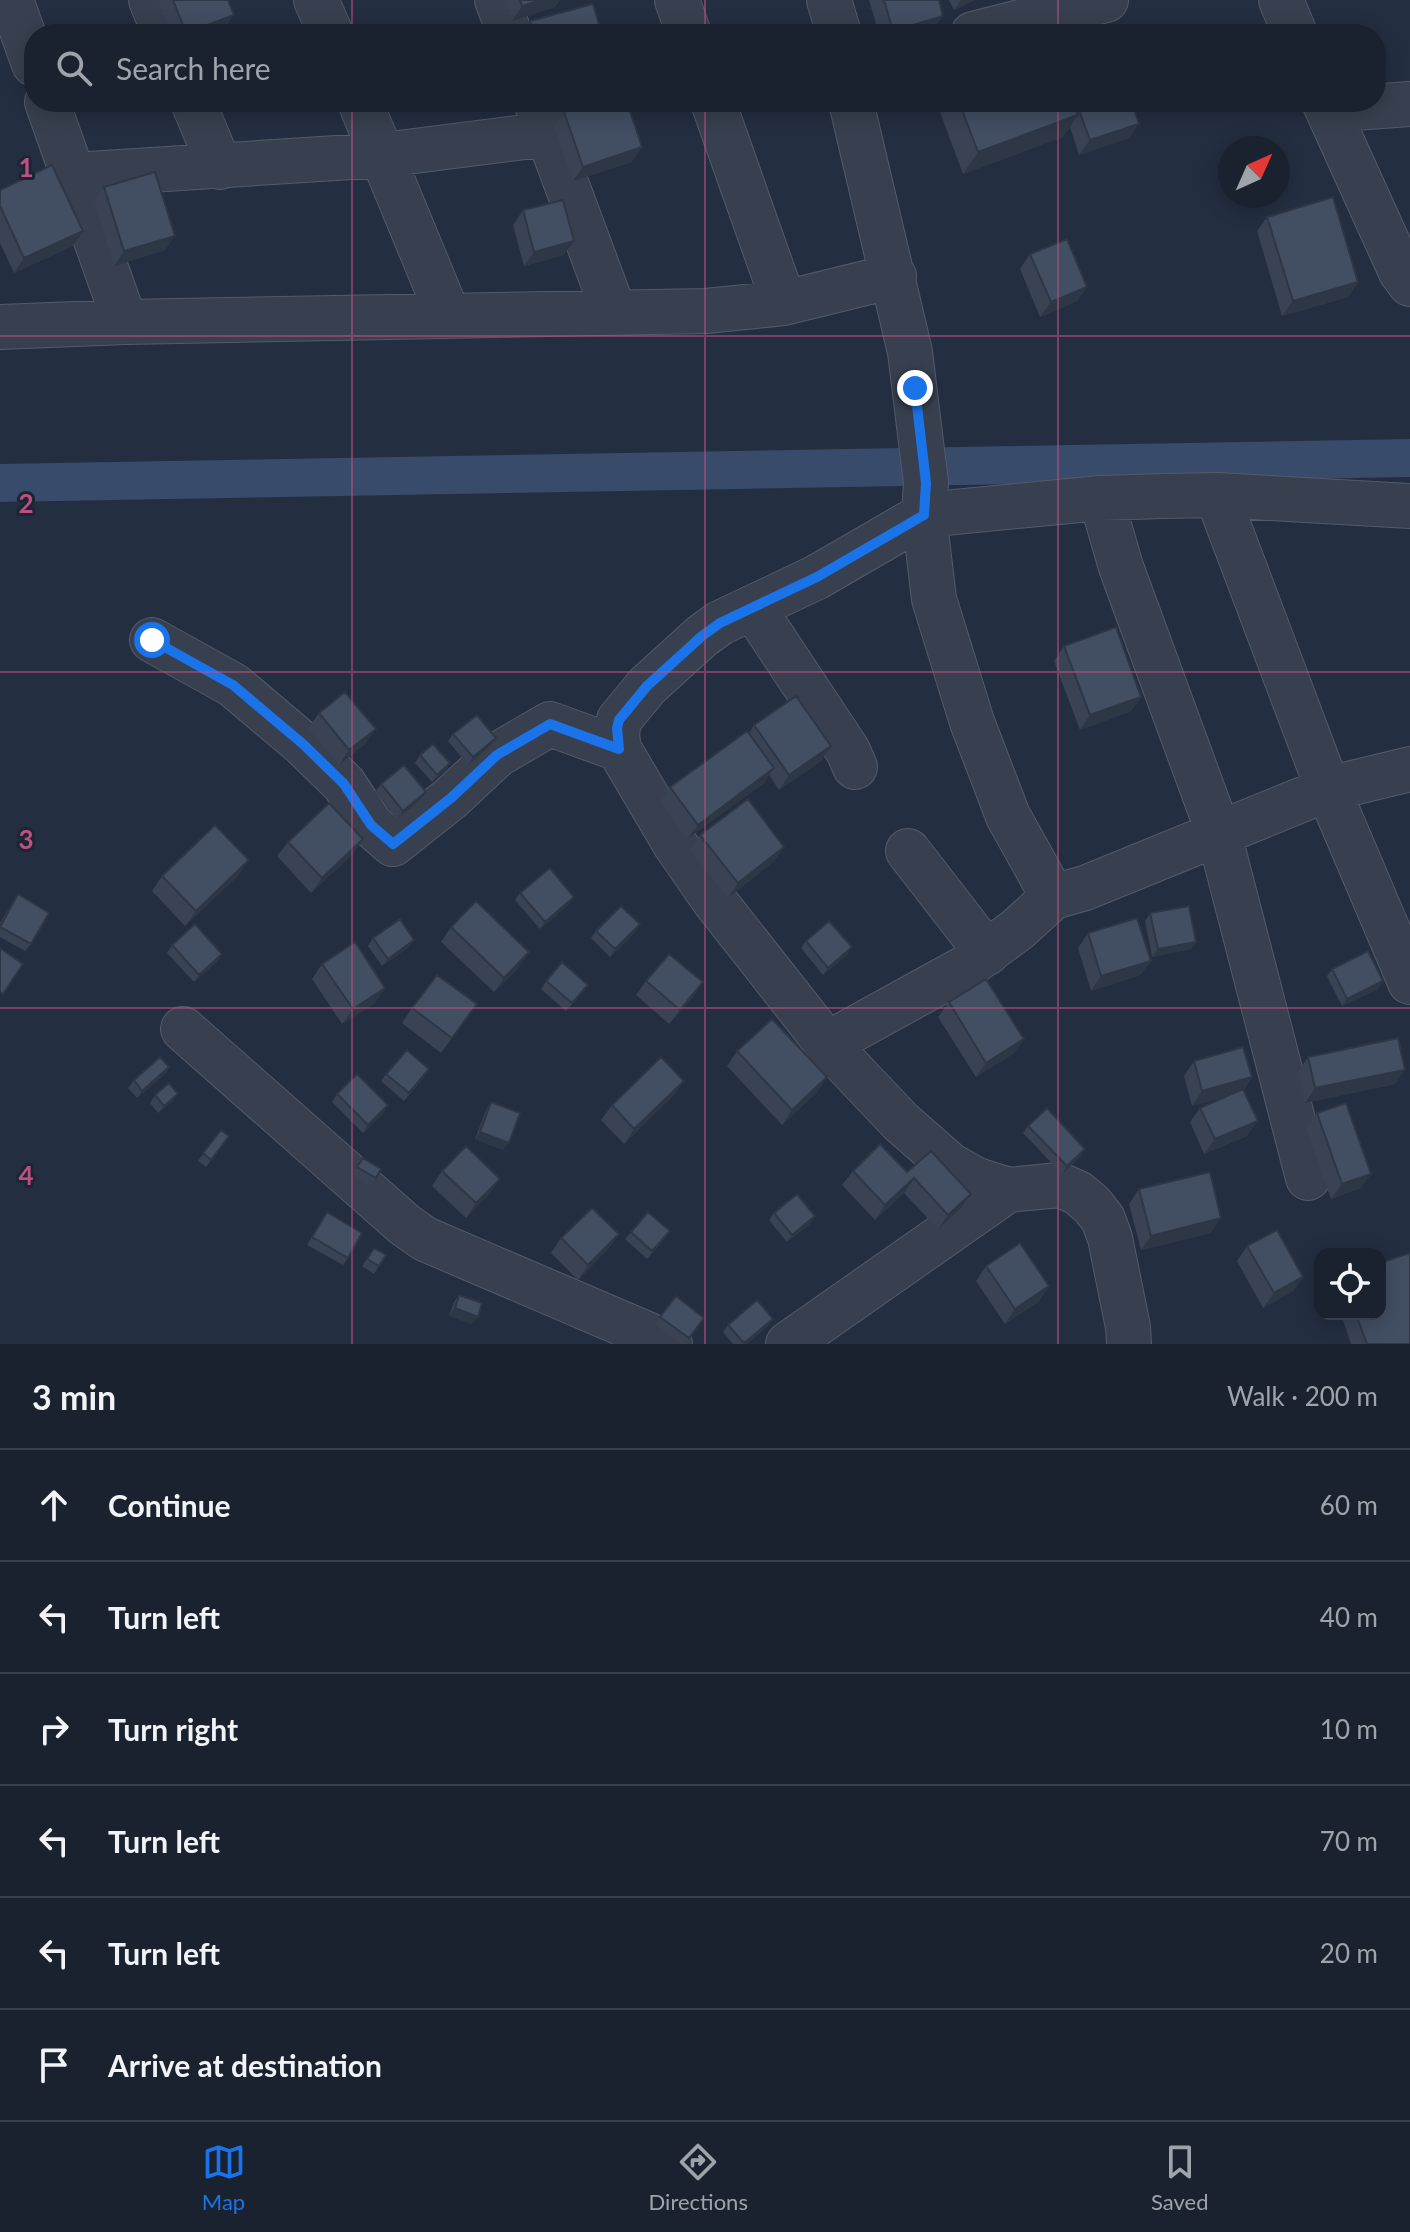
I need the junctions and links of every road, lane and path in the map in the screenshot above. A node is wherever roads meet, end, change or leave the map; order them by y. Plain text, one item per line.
1 (11, 0) edge
2 (151, 0) edge
3 (316, 0) edge
4 (497, 0) edge
5 (677, 0) edge
6 (829, 0) edge
7 (1106, 0) edge
8 (1281, 0) edge
9 (161, 24) edge
10 (327, 24) edge
11 (506, 24) edge
12 (685, 24) edge
13 (836, 24) edge
14 (1012, 24) edge
15 (1291, 24) edge
16 (24, 36) edge
17 (1410, 104) edge
18 (1386, 105) edge
19 (51, 112) edge
20 (197, 112) edge
21 (364, 112) edge
22 (717, 112) edge
23 (853, 112) edge
24 (1329, 112) edge
25 (543, 118) edge
26 (383, 155) junction
27 (220, 167) junction
28 (73, 175) junction
29 (894, 276) junction
30 (1410, 284) edge
31 (784, 303) junction
32 (614, 312) junction
33 (448, 315) junction
34 (125, 322) junction
35 (0, 327) edge
36 (1217, 495) junction
37 (1101, 498) junction
38 (925, 499) junction
39 (1410, 506) edge
40 (754, 609) junction
41 (152, 640) dead end
42 (619, 749) junction
43 (855, 767) dead end
44 (1410, 769) edge
45 (1328, 789) junction
46 (1219, 834) junction
47 (908, 851) dead end
48 (1053, 897) junction
49 (987, 953) junction
50 (1410, 982) edge
51 (183, 1029) dead end
52 (827, 1044) junction
53 (1308, 1178) dead end
54 (1008, 1190) junction
55 (670, 1344) edge
56 (788, 1344) edge
57 (1129, 1344) edge

1 - 16 street
2 - 9 street
3 - 10 street
4 - 11 street
5 - 12 street
6 - 13 street
7 - 14 street
8 - 15 street
17 - 18 street
19 - 28 street
20 - 27 street
21 - 26 street
22 - 31 street
23 - 29 street
24 - 30 street
25 - 26 street
25 - 32 street
26 - 27 street
26 - 33 street
27 - 28 street
28 - 34 street
29 - 31 street
29 - 38 street
31 - 32 street
32 - 33 street
33 - 34 street
34 - 35 street
36 - 37 street
36 - 39 street
36 - 45 street
37 - 38 street
37 - 46 street
38 - 40 street
38 - 48 street
40 - 42 street
40 - 43 street
41 - 42 street
42 - 52 street
44 - 45 street
45 - 46 street
45 - 50 street
46 - 48 street
46 - 53 street
47 - 49 street
48 - 49 street
49 - 52 street
51 - 55 street
52 - 54 street
54 - 56 street
54 - 57 street

